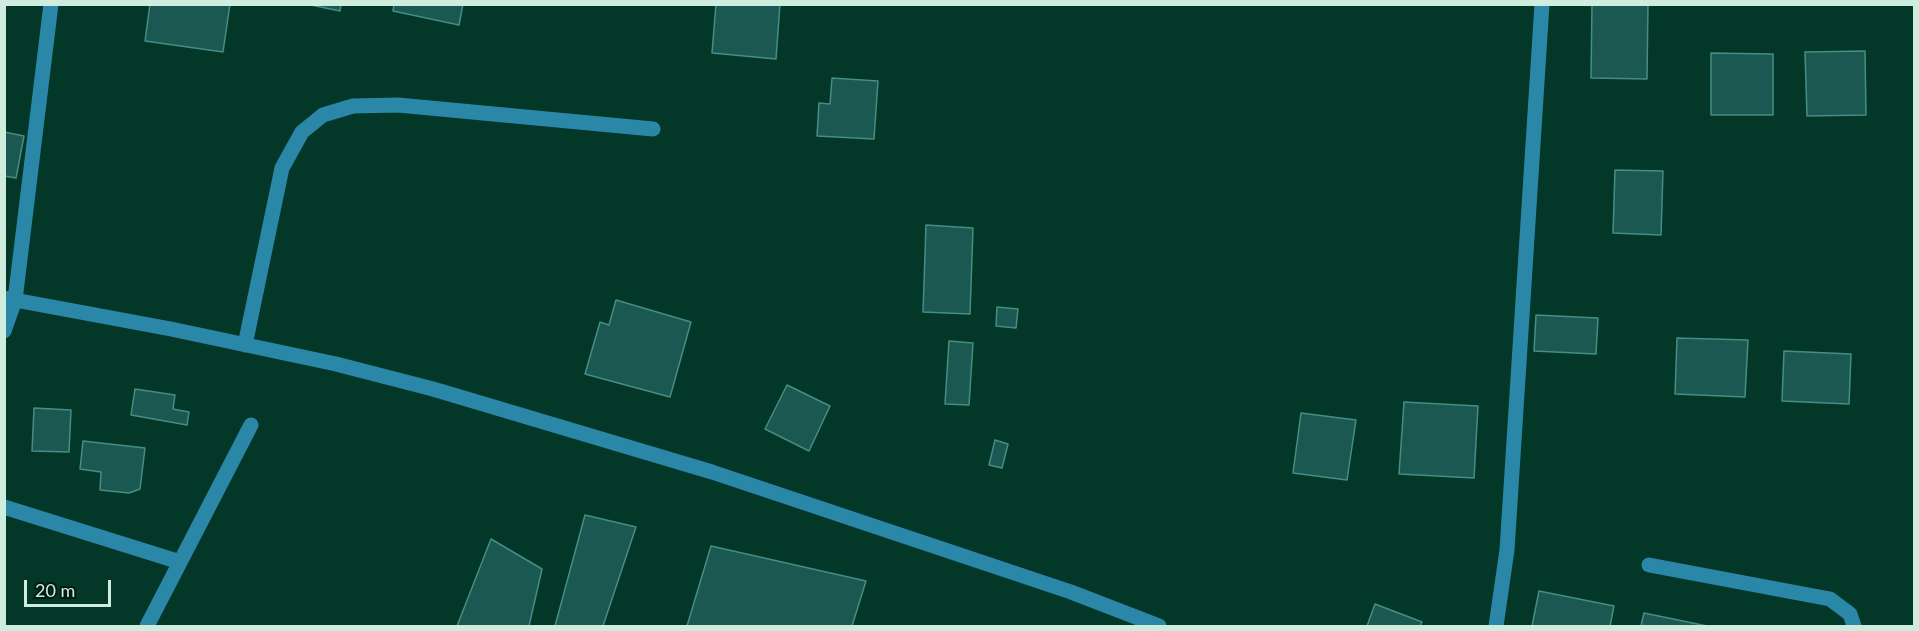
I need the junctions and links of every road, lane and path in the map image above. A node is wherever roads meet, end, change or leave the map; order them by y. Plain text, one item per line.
1 (51, 4) edge
2 (1542, 4) edge
3 (653, 129) dead end
4 (10, 299) edge
5 (4, 331) edge
6 (245, 345) junction
7 (251, 425) dead end
8 (4, 507) edge
9 (180, 562) junction
10 (1649, 565) dead end
11 (147, 627) edge
12 (1158, 627) edge
13 (1496, 627) edge
14 (1854, 627) edge

1 - 4 street
2 - 13 street
3 - 6 street
4 - 5 street
4 - 6 street
6 - 12 street
7 - 9 street
8 - 9 street
9 - 11 street
10 - 14 street

